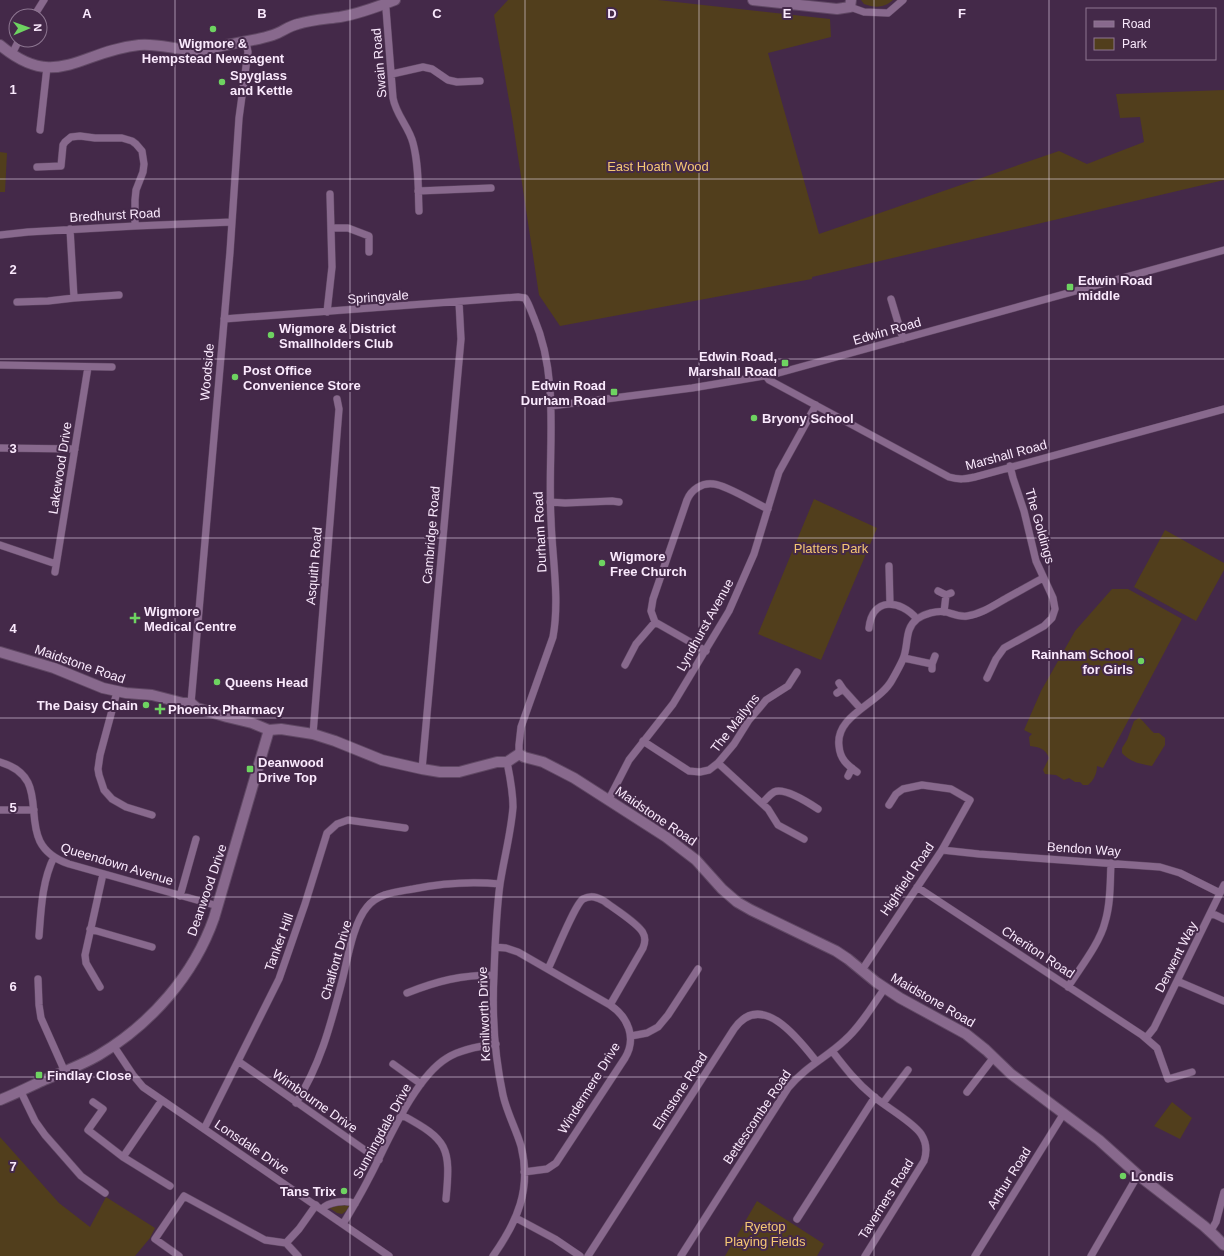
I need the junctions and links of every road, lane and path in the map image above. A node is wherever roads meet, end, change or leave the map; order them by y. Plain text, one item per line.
1 (395, 0) edge
2 (753, 0) edge
3 (903, 0) edge
4 (850, 3) edge
5 (384, 4) junction
6 (246, 42) junction
7 (0, 45) edge
8 (15, 48) edge
9 (12, 54) junction
10 (47, 67) junction
11 (392, 74) junction
12 (480, 81) dead end
13 (40, 130) dead end
14 (37, 167) dead end
15 (492, 188) dead end
16 (418, 191) junction
17 (330, 194) dead end
18 (419, 212) dead end
19 (232, 222) junction
20 (135, 226) junction
21 (331, 228) junction
22 (70, 229) junction
23 (0, 235) edge
24 (1224, 250) edge
25 (369, 252) dead end
26 (119, 295) dead end
27 (74, 298) junction
28 (891, 298) dead end
29 (17, 302) dead end
30 (459, 302) junction
31 (529, 306) joint
32 (327, 312) junction
33 (224, 319) junction
34 (903, 339) junction
35 (0, 365) edge
36 (88, 367) junction
37 (112, 367) dead end
38 (766, 376) junction
39 (337, 399) dead end
40 (816, 405) junction
41 (551, 406) junction
42 (1224, 409) edge
43 (0, 448) edge
44 (75, 449) junction
45 (1010, 466) junction
46 (550, 502) junction
47 (619, 502) dead end
48 (768, 510) junction
49 (0, 545) edge
50 (56, 564) junction
51 (889, 566) dead end
52 (55, 572) dead end
53 (1043, 578) junction
54 (938, 591) dead end
55 (890, 604) junction
56 (944, 612) junction
57 (918, 619) junction
58 (655, 622) junction
59 (869, 628) dead end
60 (706, 651) junction
61 (0, 652) edge
62 (935, 656) dead end
63 (904, 658) junction
64 (624, 665) dead end
65 (797, 672) dead end
66 (987, 678) dead end
67 (840, 688) dead end
68 (117, 692) junction
69 (191, 703) junction
70 (861, 709) junction
71 (269, 730) junction
72 (313, 734) junction
73 (643, 741) junction
74 (519, 754) junction
75 (0, 762) edge
76 (507, 762) junction
77 (718, 763) junction
78 (422, 770) junction
79 (848, 776) dead end
80 (609, 799) junction
81 (762, 803) junction
82 (889, 805) dead end
83 (818, 809) dead end
84 (0, 810) edge
85 (34, 810) junction
86 (152, 815) dead end
87 (405, 828) dead end
88 (196, 839) dead end
89 (804, 839) dead end
90 (942, 850) junction
91 (54, 857) junction
92 (1111, 863) junction
93 (103, 874) junction
94 (500, 884) junction
95 (1224, 885) edge
96 (916, 887) junction
97 (1220, 893) junction
98 (180, 896) junction
99 (218, 906) junction
100 (1211, 913) junction
101 (1224, 919) edge
102 (90, 929) junction
103 (39, 936) dead end
104 (152, 947) dead end
105 (495, 947) junction
106 (548, 969) junction
107 (698, 969) dead end
108 (862, 970) junction
109 (494, 975) junction
110 (38, 979) dead end
111 (1177, 981) junction
112 (100, 987) dead end
113 (1068, 987) junction
114 (886, 988) junction
115 (407, 993) dead end
116 (1224, 1001) edge
117 (610, 1004) junction
118 (631, 1036) junction
119 (1146, 1038) junction
120 (496, 1044) junction
121 (113, 1045) junction
122 (832, 1051) junction
123 (994, 1057) junction
124 (238, 1061) junction
125 (816, 1062) junction
126 (393, 1064) dead end
127 (908, 1070) dead end
128 (65, 1072) junction
129 (1192, 1072) dead end
130 (421, 1084) junction
131 (21, 1092) junction
132 (967, 1092) dead end
133 (874, 1097) junction
134 (0, 1100) edge
135 (162, 1100) junction
136 (93, 1102) dead end
137 (296, 1103) junction
138 (883, 1103) junction
139 (1064, 1113) junction
140 (402, 1115) junction
141 (204, 1129) junction
142 (123, 1157) junction
143 (379, 1160) junction
144 (524, 1172) junction
145 (1138, 1176) junction
146 (170, 1186) dead end
147 (1224, 1192) edge
148 (104, 1193) dead end
149 (446, 1199) dead end
150 (355, 1204) junction
151 (319, 1207) junction
152 (516, 1218) junction
153 (797, 1219) dead end
154 (343, 1224) junction
155 (1210, 1232) junction
156 (286, 1243) junction
157 (1224, 1245) edge
158 (179, 1256) edge
159 (298, 1256) edge
160 (389, 1256) edge
161 (493, 1256) edge
162 (580, 1256) edge
163 (588, 1256) edge
164 (681, 1256) edge
165 (865, 1256) edge
166 (975, 1256) edge
167 (1091, 1256) edge

1 - 5 street
2 - 4 street
3 - 4 street
5 - 6 street
5 - 11 street, Swain Road
6 - 10 street
6 - 19 street, Woodside
7 - 9 street
8 - 9 street
9 - 10 street
10 - 13 street
11 - 12 street
11 - 16 street, Swain Road
14 - 20 street
15 - 16 street
16 - 18 street, Swain Road
17 - 21 street
19 - 20 street, Bredhurst Road
19 - 33 street, Woodside
20 - 22 street, Bredhurst Road
21 - 25 street
21 - 32 street
22 - 23 street, Bredhurst Road
22 - 27 street
24 - 34 street, Edwin Road
26 - 27 street
27 - 29 street
28 - 34 street
30 - 31 street, Springvale
30 - 32 street, Springvale
30 - 78 street, Cambridge Road
31 - 41 street, Durham Road
32 - 33 street, Springvale
33 - 69 street, Woodside
34 - 38 street, Edwin Road
35 - 36 street
36 - 37 street
36 - 44 street, Lakewood Drive
38 - 40 street, Marshall Road
38 - 41 street, Edwin Road
39 - 72 street, Asquith Road
40 - 45 street, Marshall Road
40 - 48 street, Lyndhurst Avenue
41 - 46 street, Durham Road
42 - 45 street, Marshall Road
43 - 44 street
44 - 50 street, Lakewood Drive
45 - 53 street, The Goldings
46 - 47 street
46 - 74 street, Durham Road
48 - 58 street
48 - 60 street, Lyndhurst Avenue
49 - 50 street
50 - 52 street, Lakewood Drive
51 - 55 street
53 - 56 street
53 - 66 street, The Goldings
54 - 56 street
55 - 57 street
55 - 59 street
56 - 57 street
57 - 63 street
58 - 60 street
58 - 64 street
60 - 73 street, Lyndhurst Avenue
61 - 68 street, Maidstone Road
62 - 63 street
63 - 70 street
65 - 77 street, The Mailyns
67 - 70 street
68 - 69 street, Maidstone Road
68 - 86 street
69 - 71 street, Maidstone Road
70 - 79 street
71 - 72 street, Maidstone Road
71 - 99 street, Deanwood Drive
72 - 78 street, Maidstone Road
73 - 77 street, The Mailyns
73 - 80 street, Lyndhurst Avenue
74 - 76 street, Maidstone Road
74 - 80 street, Maidstone Road
75 - 85 street, Queendown Avenue
76 - 78 street, Maidstone Road
76 - 94 street, Kenilworth Drive
77 - 81 street
80 - 108 street, Maidstone Road
81 - 83 street
81 - 89 street
82 - 90 street, Highfield Road
84 - 85 street
85 - 91 street, Queendown Avenue
87 - 124 street, Tanker Hill
88 - 98 street
90 - 92 street, Bendon Way
90 - 96 street, Highfield Road
91 - 93 street, Queendown Avenue
91 - 103 street
92 - 97 street, Bendon Way
92 - 113 street
93 - 98 street, Queendown Avenue
93 - 102 street
94 - 105 street, Kenilworth Drive
94 - 137 street, Chalfont Drive
95 - 97 street, Derwent Way
96 - 108 street, Highfield Road
96 - 113 street, Cheriton Road
97 - 100 street, Derwent Way
98 - 99 street, Queendown Avenue
99 - 121 street, Deanwood Drive
100 - 101 street
100 - 111 street, Derwent Way
102 - 104 street
102 - 112 street
105 - 106 street, Windermere Drive
105 - 109 street, Kenilworth Drive
106 - 117 street, Windermere Drive
106 - 117 street
107 - 118 street
108 - 114 street, Maidstone Road
109 - 115 street
109 - 120 street, Kenilworth Drive
110 - 128 street
111 - 116 street
111 - 119 street, Derwent Way
113 - 119 street, Cheriton Road
114 - 122 street, Bettescombe Road
114 - 123 street, Maidstone Road
117 - 118 street, Windermere Drive
118 - 144 street, Windermere Drive
119 - 129 street, Cheriton Road
120 - 130 street, Sunningdale Drive
120 - 144 street, Kenilworth Drive
121 - 128 street, Deanwood Drive
121 - 135 street, Lonsdale Drive
122 - 125 street, Bettescombe Road
122 - 133 street, Taverners Road
123 - 132 street
123 - 139 street, Maidstone Road
124 - 137 street, Wimbourne Drive
124 - 141 street, Tanker Hill
125 - 163 street, Elmstone Road
125 - 164 street, Bettescombe Road
126 - 130 street
127 - 138 street
128 - 131 street, Deanwood Drive
130 - 140 street, Sunningdale Drive
131 - 134 street, Deanwood Drive
131 - 148 street
133 - 138 street, Taverners Road
133 - 153 street
135 - 141 street, Lonsdale Drive
135 - 142 street
136 - 142 street
137 - 143 street, Wimbourne Drive
138 - 165 street, Taverners Road
139 - 145 street, Maidstone Road
139 - 166 street, Arthur Road
140 - 143 street, Sunningdale Drive
140 - 149 street
141 - 151 street, Lonsdale Drive
142 - 146 street
143 - 150 street, Sunningdale Drive
144 - 152 street, Kenilworth Drive
145 - 155 street, Maidstone Road
145 - 167 street
147 - 155 street
150 - 151 street
150 - 154 street, Sunningdale Drive
151 - 154 street, Lonsdale Drive
151 - 156 street
152 - 161 street, Kenilworth Drive
152 - 162 street
154 - 160 street, Lonsdale Drive
155 - 157 street, Maidstone Road
156 - 158 street
156 - 159 street

